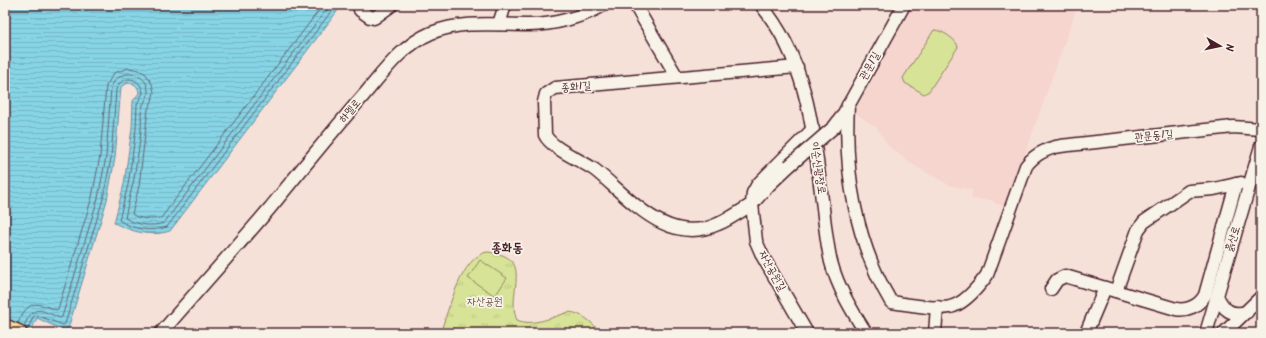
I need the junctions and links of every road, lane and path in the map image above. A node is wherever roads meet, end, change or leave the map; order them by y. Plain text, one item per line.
1 (392, 5) edge
2 (505, 5) edge
3 (604, 5) edge
4 (635, 5) edge
5 (761, 5) edge
6 (904, 5) edge
7 (360, 10) dead end
8 (499, 24) junction
9 (797, 67) junction
10 (677, 77) junction
11 (848, 105) junction
12 (813, 129) junction
13 (1261, 130) edge
14 (1261, 146) edge
15 (1251, 182) junction
16 (1236, 184) junction
17 (752, 204) junction
18 (1051, 289) dead end
19 (1110, 290) junction
20 (1217, 296) junction
21 (1261, 297) edge
22 (937, 307) junction
23 (1247, 312) junction
24 (5, 327) edge
25 (19, 333) edge
26 (161, 333) edge
27 (807, 333) edge
28 (866, 333) edge
29 (935, 333) edge
30 (1086, 333) edge
31 (1206, 333) edge
32 (1224, 333) edge

1 - 7 street
2 - 8 street
3 - 8 street, 하멜로
4 - 10 street
5 - 9 street, 이순신광장로
6 - 11 street, 관문1길
8 - 26 street, 하멜로
9 - 10 street, 종화1길
9 - 12 street, 이순신광장로
10 - 17 street, 종화1길
11 - 17 street, 관문1길, bridge
11 - 22 street, 관문동1길
12 - 17 street, 자산공원길
12 - 28 street, 이순신광장로
13 - 22 street, 관문동1길
14 - 15 street, 흙산로
15 - 16 street
15 - 20 street, 흙산로
16 - 19 street
16 - 19 street
17 - 27 street, 자산공원길
18 - 19 street
19 - 30 street
20 - 23 street
20 - 31 street, 흙산로
21 - 23 street
22 - 29 street
23 - 32 street
24 - 25 main road

